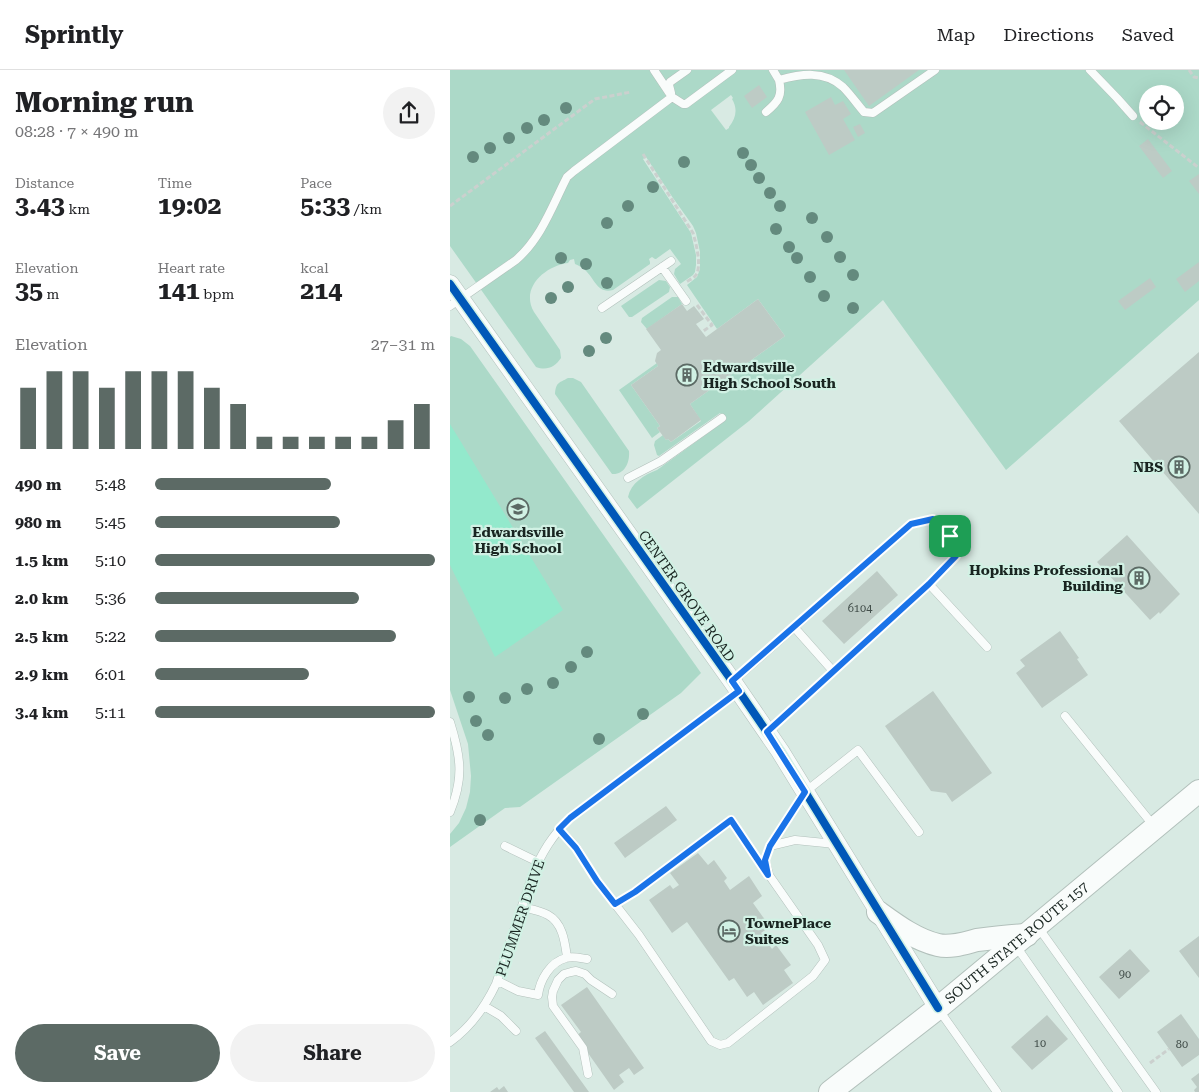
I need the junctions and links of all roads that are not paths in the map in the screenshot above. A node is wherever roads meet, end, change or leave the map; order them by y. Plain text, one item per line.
1 (654, 70) edge
2 (687, 70) edge
3 (732, 70) edge
4 (773, 70) edge
5 (935, 70) edge
6 (1090, 70) edge
7 (779, 80) junction
8 (672, 97) junction
9 (766, 112) dead end
10 (1132, 116) road end
11 (671, 261) dead end
12 (662, 267) junction
13 (450, 284) edge
14 (689, 300) road end
15 (455, 302) edge
16 (602, 308) dead end
17 (722, 418) dead end
18 (628, 478) dead end
19 (929, 584) junction
20 (794, 627) junction
21 (987, 646) dead end
22 (833, 671) junction
23 (736, 686) junction
24 (1065, 716) dead end
25 (450, 722) edge
26 (767, 732) junction
27 (1199, 791) edge
28 (805, 792) junction
29 (450, 812) edge
30 (1155, 828) junction
31 (559, 829) junction
32 (919, 832) dead end
33 (837, 844) junction
34 (505, 846) dead end
35 (770, 846) junction
36 (538, 862) junction
37 (768, 875) junction
38 (615, 904) junction
39 (522, 907) junction
40 (878, 912) junction
41 (1026, 935) junction
42 (567, 957) junction
43 (587, 959) dead end
44 (498, 981) junction
45 (612, 994) dead end
46 (484, 1006) junction
47 (938, 1008) junction
48 (516, 1030) dead end
49 (450, 1042) edge
50 (588, 1074) dead end
51 (830, 1092) edge
52 (997, 1092) edge
53 (1118, 1092) edge
54 (1156, 1092) edge

1 - 8 lane
2 - 8 lane
3 - 8 lane
4 - 7 lane
5 - 7 lane
6 - 10 lane
7 - 9 lane
8 - 15 lane
11 - 12 lane
12 - 14 lane
12 - 16 lane
13 - 15 street, CENTER GROVE ROAD
15 - 23 street, CENTER GROVE ROAD
17 - 18 lane
19 - 20 lane, PLUMMER DRIVE
19 - 21 lane
19 - 22 lane
20 - 22 lane
20 - 23 lane, PLUMMER DRIVE
22 - 26 lane
23 - 26 street, CENTER GROVE ROAD
23 - 31 lane, PLUMMER DRIVE
24 - 30 lane
25 - 29 lane
26 - 28 street, CENTER GROVE ROAD
27 - 30 main road, SOUTH STATE ROUTE 157
28 - 32 lane
28 - 33 street, CENTER GROVE ROAD
28 - 35 lane
30 - 41 main road, SOUTH STATE ROUTE 157
31 - 36 lane, PLUMMER DRIVE
31 - 38 lane
33 - 35 lane
33 - 40 street, CENTER GROVE ROAD
34 - 36 lane
35 - 37 lane
36 - 39 lane, PLUMMER DRIVE
37 - 38 lane
37 - 38 lane
39 - 42 lane
39 - 44 lane, PLUMMER DRIVE
40 - 41 main road
40 - 47 street, CENTER GROVE ROAD
41 - 47 main road, SOUTH STATE ROUTE 157
41 - 53 lane
41 - 54 lane
42 - 43 lane
42 - 44 lane
44 - 46 lane, PLUMMER DRIVE
45 - 50 lane
46 - 48 lane
46 - 49 lane, PLUMMER DRIVE
47 - 51 main road, SOUTH STATE ROUTE 157
47 - 52 lane, CENTER GROVE ROAD

